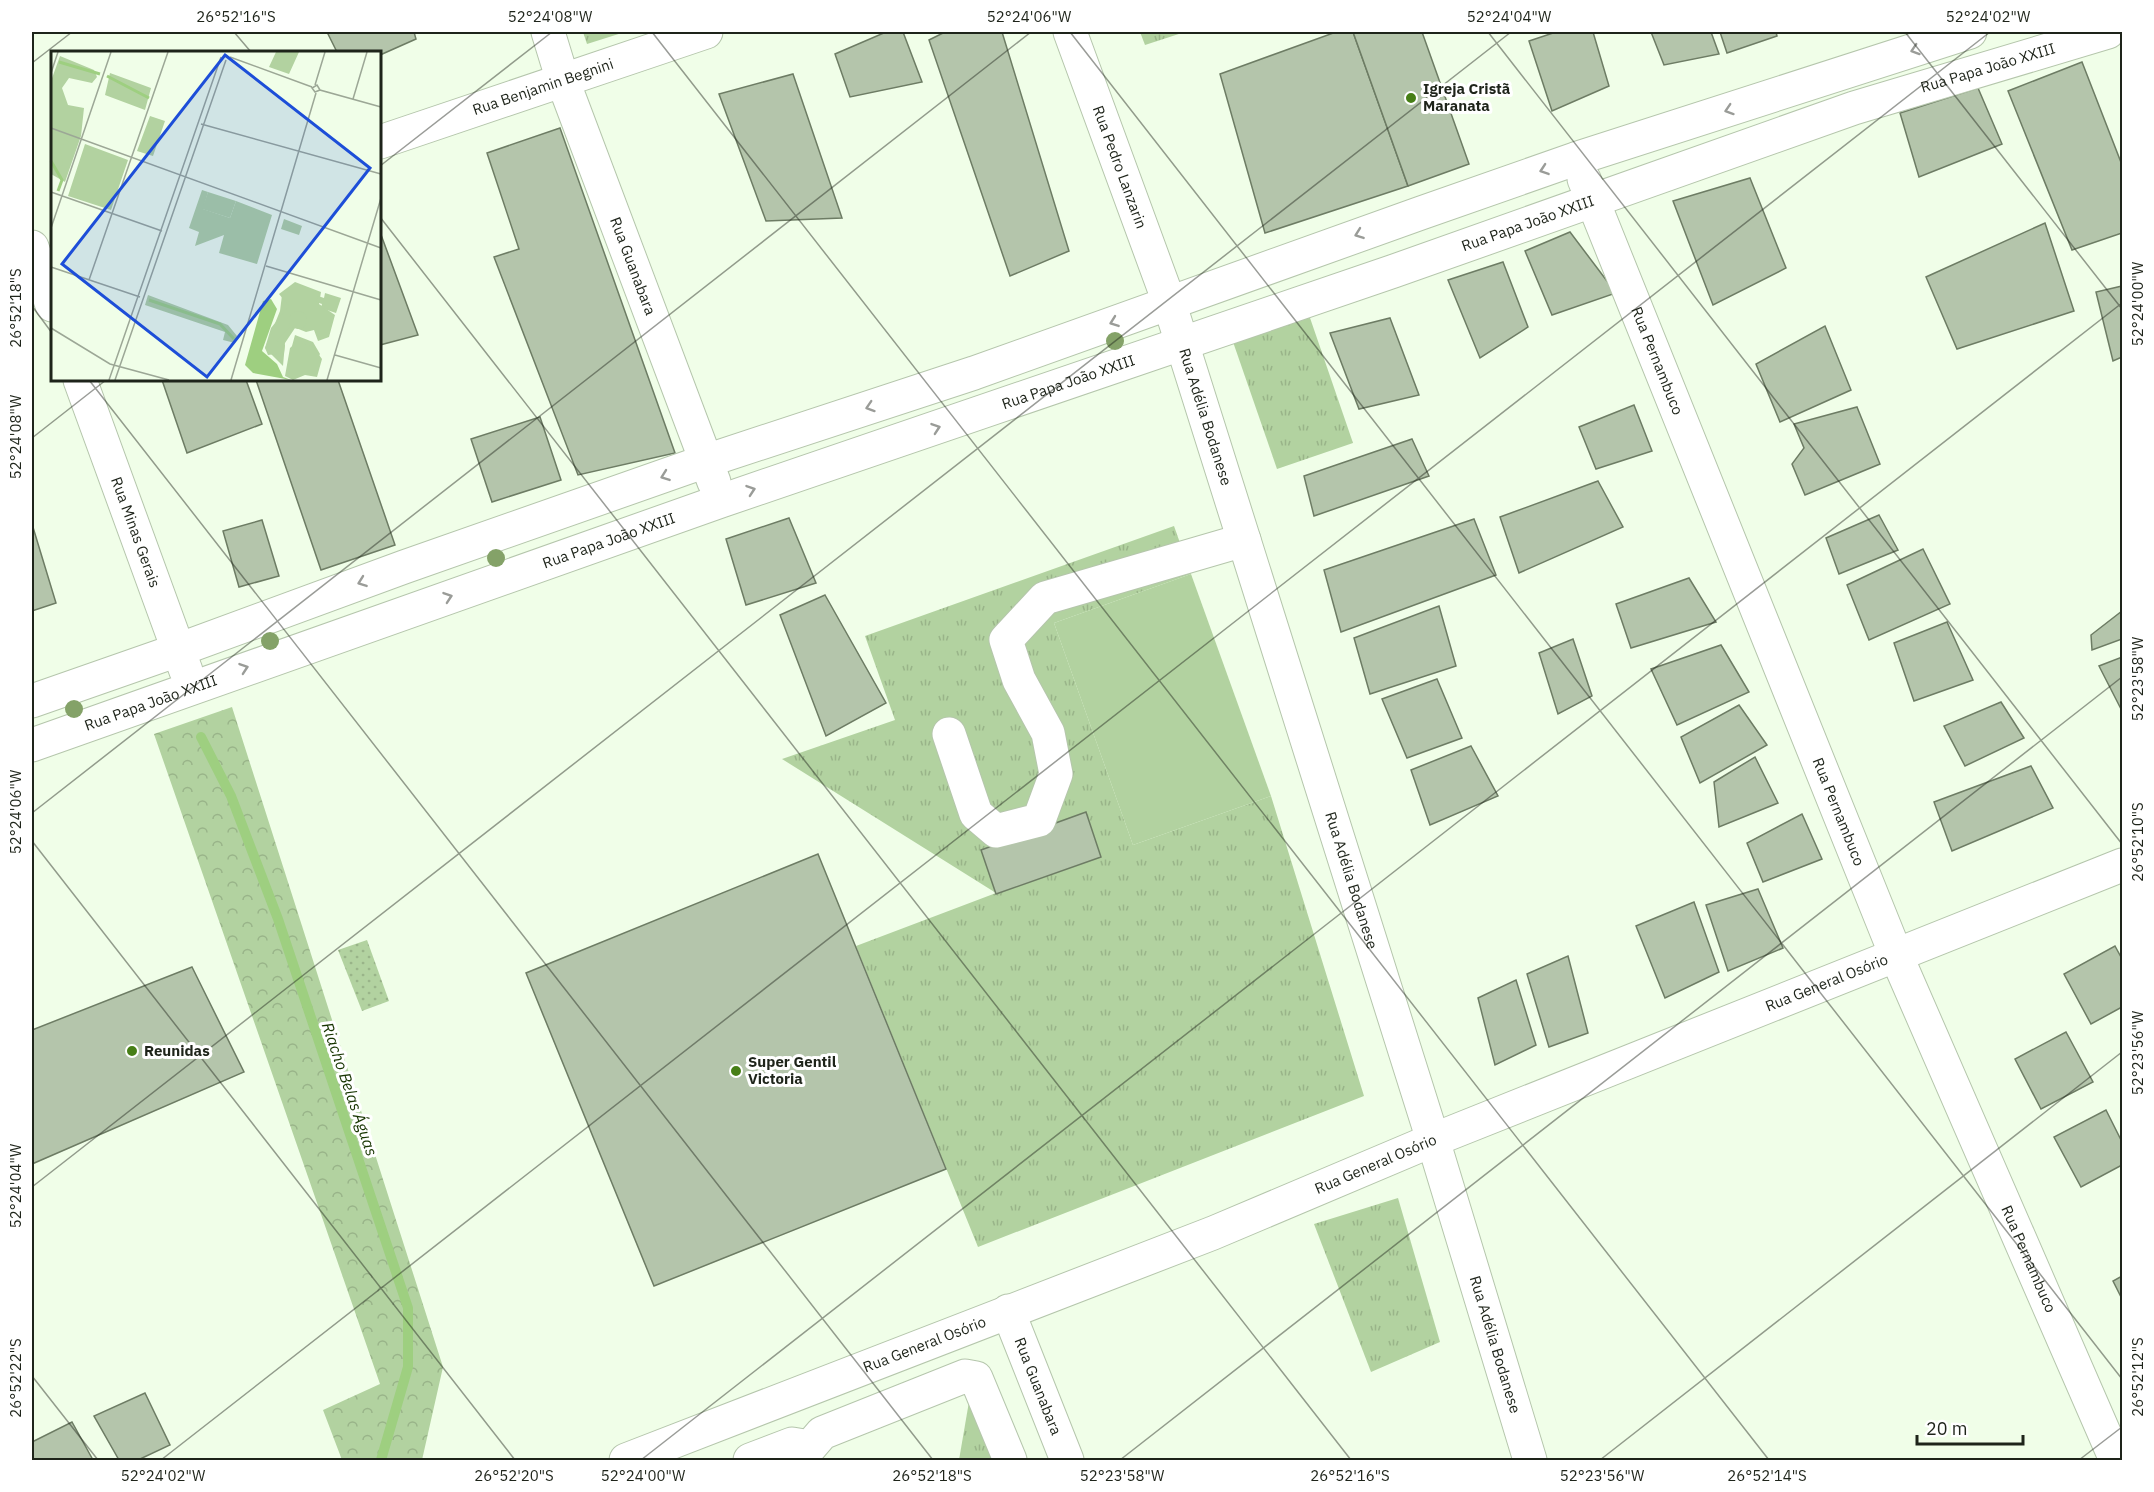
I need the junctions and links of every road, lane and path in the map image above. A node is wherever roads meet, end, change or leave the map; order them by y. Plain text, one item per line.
1 (548, 32) edge
2 (706, 32) edge
3 (1070, 32) edge
4 (1970, 32) edge
5 (2108, 32) edge
6 (1842, 73) junction
7 (563, 81) junction
8 (1854, 108) junction
9 (381, 142) edge
10 (1575, 159) junction
11 (1593, 199) junction
12 (1420, 213) junction
13 (40, 252) edge
14 (1436, 256) junction
15 (51, 301) edge
16 (1169, 302) junction
17 (1182, 344) junction
18 (974, 373) junction
19 (80, 381) edge
20 (987, 410) junction
21 (706, 461) junction
22 (721, 501) junction
23 (584, 505) junction
24 (1244, 540) junction
25 (600, 544) junction
26 (404, 567) junction
27 (415, 608) junction
28 (178, 650) junction
29 (192, 686) junction
30 (32, 701) edge
31 (950, 734) dead end
32 (32, 745) edge
33 (2122, 865) edge
34 (1896, 955) junction
35 (1433, 1140) junction
36 (1008, 1311) junction
37 (626, 1461) edge
38 (750, 1461) edge
39 (1010, 1461) edge
40 (1067, 1461) edge
41 (1530, 1461) edge
42 (2116, 1461) edge

1 - 7 street, Rua Guanabara
2 - 7 street, Rua Benjamin Begnini
3 - 16 street, Rua Pedro Lanzarin
4 -> 6 street
5 - 8 street, Rua Papa João XXIII
6 - 8 street
6 -> 10 street
7 - 9 street, Rua Benjamin Begnini
7 - 21 street, Rua Guanabara
8 - 11 street, Rua Papa João XXIII
10 - 11 street, Rua Pernambuco
10 -> 12 street
11 - 14 street, Rua Papa João XXIII
11 - 34 street, Rua Pernambuco
12 - 14 street
12 -> 16 street
13 - 15 street
14 - 17 street, Rua Papa João XXIII
16 - 17 street, Rua Adélia Bodanese
16 -> 18 street
17 - 20 street, Rua Papa João XXIII
17 - 24 street, Rua Adélia Bodanese
18 - 20 street
18 -> 21 street
19 - 28 street, Rua Minas Gerais
22 -> 20 street, Rua Papa João XXIII
21 - 22 street, Rua Guanabara
21 -> 23 street
22 - 25 street, Rua Papa João XXIII
23 - 25 street
23 - 26 street
24 - 31 street
24 - 35 street, Rua Adélia Bodanese
27 -> 25 street, Rua Papa João XXIII
26 - 27 street
26 -> 28 street
29 -> 27 street, Rua Papa João XXIII
28 - 29 street, Rua Minas Gerais
28 - 30 street
29 - 32 street, Rua Papa João XXIII
33 - 34 street, Rua General Osório
34 - 35 street, Rua General Osório
34 - 42 street, Rua Pernambuco
35 - 36 street, Rua General Osório
35 - 41 street, Rua Adélia Bodanese
36 - 37 street, Rua General Osório
36 - 40 street, Rua Guanabara
38 - 39 street

